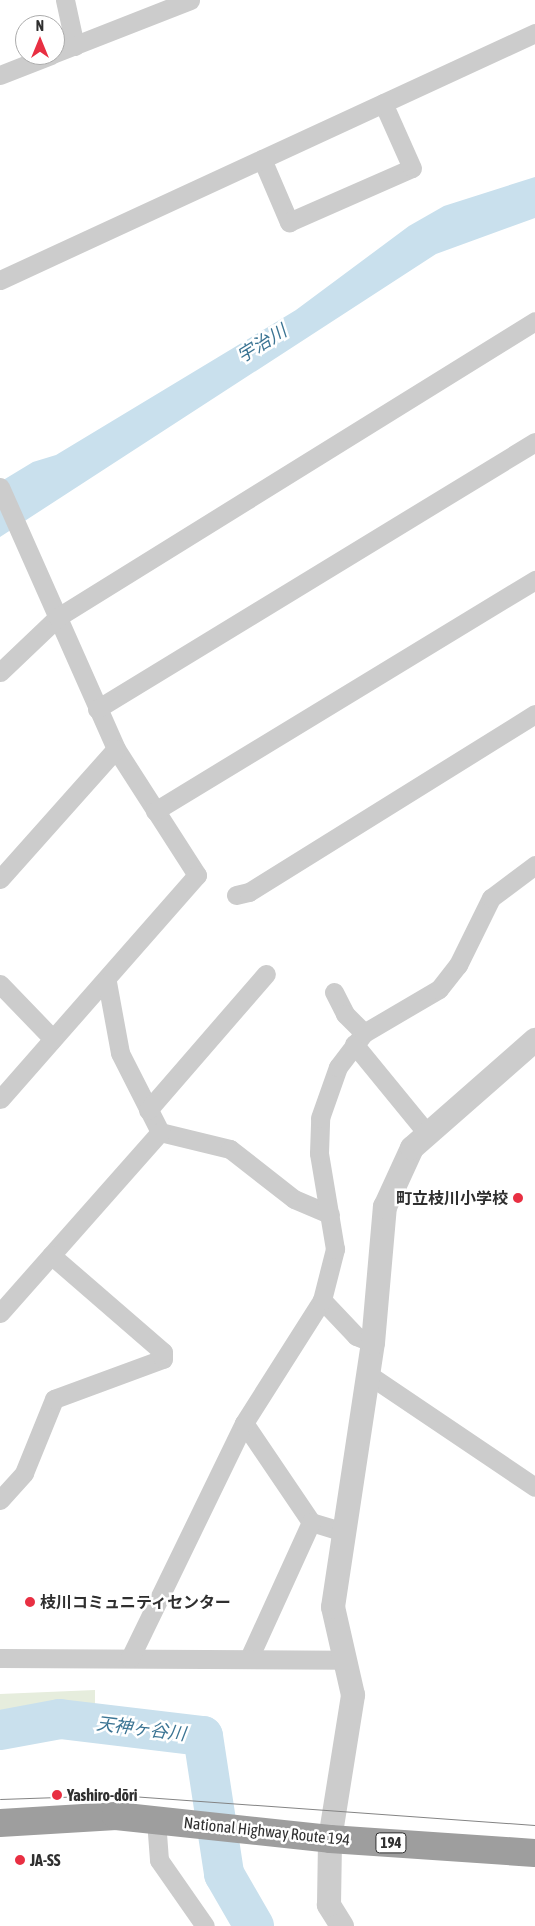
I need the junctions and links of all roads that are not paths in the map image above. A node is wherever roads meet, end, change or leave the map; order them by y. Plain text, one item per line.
1 (65, 0) edge
2 (190, 0) edge
3 (535, 34) edge
4 (75, 46) junction
5 (65, 50) edge
6 (26, 65) edge
7 (0, 75) edge
8 (383, 103) junction
9 (262, 159) junction
10 (0, 280) edge
11 (535, 321) edge
12 (535, 442) edge
13 (0, 487) edge
14 (535, 580) edge
15 (58, 617) junction
16 (0, 672) edge
17 (97, 709) junction
18 (535, 714) edge
19 (116, 748) junction
20 (155, 811) junction
21 (535, 865) edge
22 (0, 879) edge
23 (236, 895) dead end
24 (266, 974) dead end
25 (107, 982) junction
26 (0, 984) edge
27 (334, 992) dead end
28 (54, 1039) junction
29 (359, 1039) junction
30 (535, 1040) edge
31 (0, 1099) edge
32 (148, 1110) junction
33 (160, 1132) junction
34 (426, 1132) junction
35 (330, 1214) junction
36 (51, 1254) junction
37 (322, 1300) junction
38 (0, 1313) edge
39 (373, 1343) junction
40 (368, 1375) junction
41 (244, 1423) junction
42 (535, 1487) edge
43 (0, 1500) edge
44 (312, 1522) junction
45 (344, 1532) junction
46 (250, 1656) junction
47 (0, 1658) edge
48 (130, 1658) junction
49 (345, 1660) junction
50 (167, 1821) junction
51 (0, 1823) edge
52 (330, 1839) junction
53 (535, 1853) edge
54 (205, 1926) edge
55 (342, 1926) edge

1 - 4 street
2 - 4 street
3 - 8 street
4 - 5 street
6 - 7 street
8 - 9 street
8 - 9 street
9 - 10 street
11 - 15 street
12 - 17 street
13 - 15 street
14 - 20 street
15 - 16 street
15 - 17 street
17 - 19 street
18 - 23 street
19 - 20 street
19 - 22 street
20 - 25 street
21 - 29 street
24 - 32 street
25 - 28 street
25 - 32 street
26 - 28 street
27 - 29 street
28 - 31 street
29 - 34 street
29 - 35 street
30 - 34 street
32 - 33 street
33 - 35 street
33 - 36 street
34 - 39 street
35 - 37 street
36 - 38 street
36 - 43 street
37 - 39 street
37 - 41 street
39 - 40 street
40 - 42 street
40 - 45 street
41 - 44 street
41 - 48 street
44 - 45 street
44 - 46 street
45 - 49 street
46 - 48 street
46 - 49 street
47 - 48 street
49 - 52 street
50 - 51 highway, National Highway Route 194 / 194
50 - 52 highway, National Highway Route 194 / 194
50 - 54 street
52 - 53 highway, National Highway Route 194 / 194
52 - 55 street

